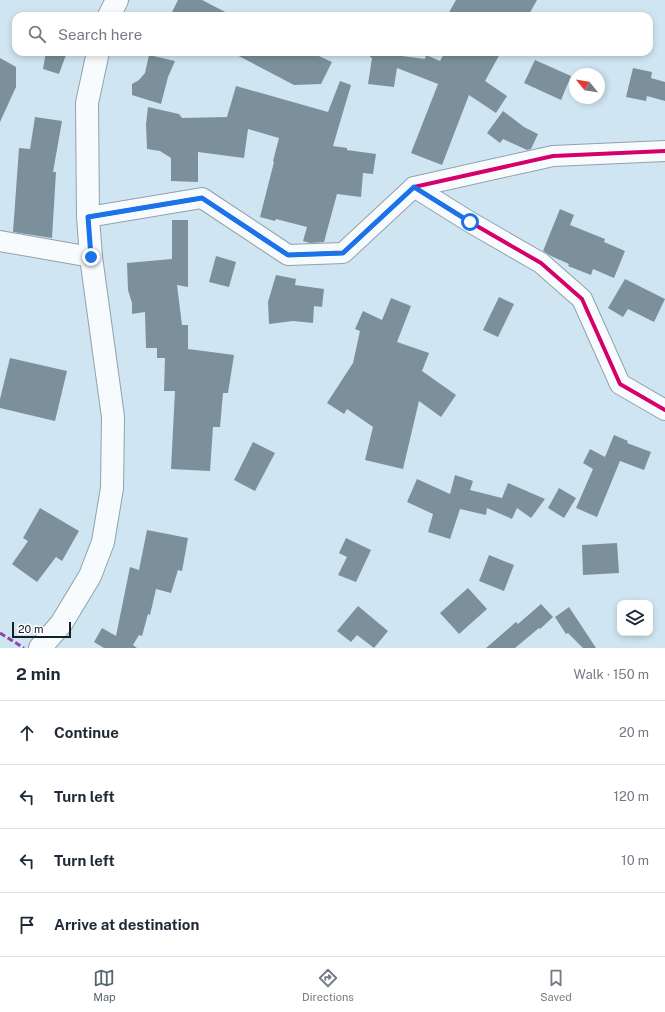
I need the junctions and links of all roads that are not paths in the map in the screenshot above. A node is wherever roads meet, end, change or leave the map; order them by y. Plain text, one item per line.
1 (117, 0) edge
2 (111, 12) edge
3 (97, 56) edge
4 (665, 151) edge
5 (414, 187) junction
6 (88, 217) junction
7 (0, 241) edge
8 (91, 257) junction
9 (665, 410) edge
10 (40, 648) edge

1 - 2 main road
3 - 6 main road
4 - 5 street
5 - 6 street
5 - 9 street
6 - 8 main road
7 - 8 street
8 - 10 main road

